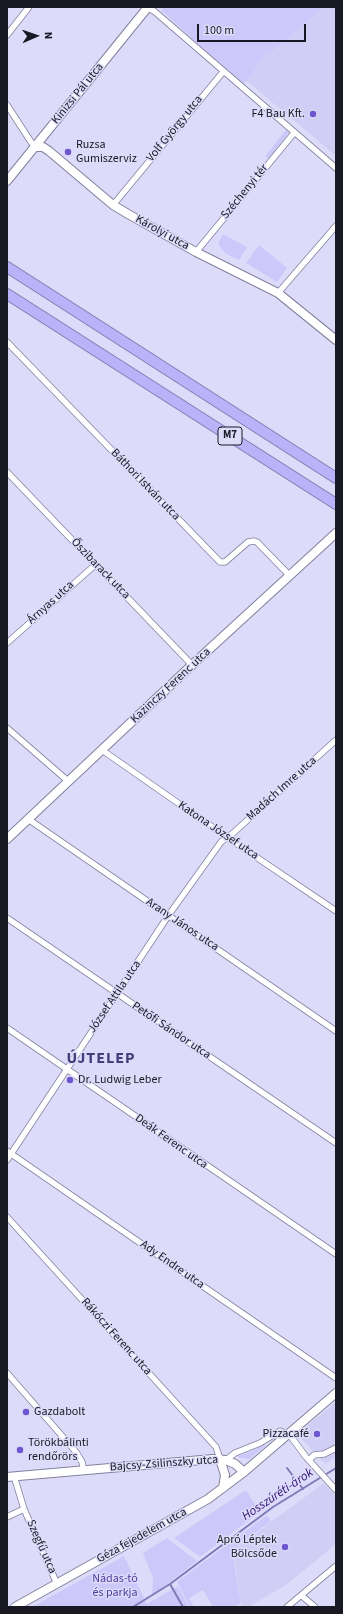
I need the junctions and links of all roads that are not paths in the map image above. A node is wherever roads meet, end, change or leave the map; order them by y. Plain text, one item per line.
1 (29, 7) edge
2 (148, 7) edge
3 (7, 35) edge
4 (223, 72) junction
5 (7, 105) edge
6 (294, 133) junction
7 (36, 147) junction
8 (336, 168) edge
9 (7, 181) edge
10 (113, 205) junction
11 (336, 226) edge
12 (196, 252) junction
13 (7, 267) edge
14 (278, 293) junction
15 (7, 294) edge
16 (7, 302) edge
17 (336, 340) edge
18 (7, 342) edge
19 (125, 369) junction
20 (7, 472) edge
21 (336, 478) edge
22 (336, 504) edge
23 (336, 533) edge
24 (95, 565) junction
25 (290, 576) junction
26 (7, 643) edge
27 (192, 665) junction
28 (7, 728) edge
29 (336, 740) edge
30 (102, 750) junction
31 (68, 781) junction
32 (28, 819) junction
33 (227, 837) junction
34 (7, 839) edge
35 (336, 911) edge
36 (168, 916) junction
37 (7, 918) edge
38 (117, 994) junction
39 (7, 1028) edge
40 (336, 1031) edge
41 (67, 1070) junction
42 (336, 1143) edge
43 (9, 1153) edge
44 (7, 1160) edge
45 (7, 1217) edge
46 (336, 1254) edge
47 (7, 1373) edge
48 (336, 1378) edge
49 (336, 1393) edge
50 (288, 1434) junction
51 (336, 1448) edge
52 (223, 1460) junction
53 (309, 1460) junction
54 (84, 1470) junction
55 (244, 1472) junction
56 (10, 1477) edge
57 (223, 1488) junction
58 (336, 1490) edge
59 (24, 1509) junction
60 (7, 1517) edge
61 (336, 1566) edge
62 (57, 1584) junction
63 (302, 1596) junction
64 (15, 1607) edge
65 (287, 1607) edge
66 (315, 1607) edge

1 - 3 street
2 - 4 street
2 - 7 street, Kinizsi Pál utca
4 - 6 street
4 - 10 street, Volf György utca
5 - 7 street, Károlyi utca
6 - 8 street
6 - 12 street, Széchenyi tér
7 - 9 street, Kinizsi Pál utca
7 - 10 street, Károlyi utca
10 - 12 street, Károlyi utca
11 - 14 street
12 - 14 street, Károlyi utca
13 - 21 highway, M7
14 - 17 street, Károlyi utca
15 - 19 highway, M7
16 - 19 highway
18 - 25 street, Báthori István utca
19 - 22 highway, M7
20 - 24 street, Őszibarack utca
23 - 25 street, Kazinczy Ferenc utca
24 - 26 street, Árnyas utca
24 - 27 street, Őszibarack utca
25 - 27 street, Kazinczy Ferenc utca
27 - 30 street, Kazinczy Ferenc utca
28 - 31 street
29 - 33 street, Madách Imre utca
30 - 31 street, Kazinczy Ferenc utca
30 - 33 street, Katona József utca
31 - 32 street, Kazinczy Ferenc utca
32 - 34 street, Kazinczy Ferenc utca
32 - 36 street, Arany János utca
33 - 35 street, Katona József utca
33 - 36 street, József Attila utca
36 - 38 street, József Attila utca
36 - 40 street, Arany János utca
37 - 38 street, Petőfi Sándor utca
38 - 41 street, József Attila utca
38 - 42 street, Petőfi Sándor utca
39 - 41 street, Deák Ferenc utca
41 - 43 street, József Attila utca
41 - 46 street, Deák Ferenc utca
43 - 44 street, József Attila utca
43 - 48 street, Ady Endre utca
45 - 52 street, Rákóczi Ferenc utca
47 - 54 street
49 - 50 street
50 - 52 street
50 - 53 street
50 - 55 street
51 - 53 street
52 - 54 street, Bajcsy-Zsilinszky utca
52 - 55 street, Bajcsy-Zsilinszky utca
52 - 57 street
53 - 58 street
54 - 56 street, Bajcsy-Zsilinszky utca
55 - 57 street, Géza fejedelem utca
56 - 59 street, Szegfű utca
57 - 62 street, Géza fejedelem utca
59 - 60 street, Szegfű utca
59 - 62 street, Szegfű utca
61 - 63 street
62 - 64 street, Géza fejedelem utca
63 - 65 street
63 - 66 street

